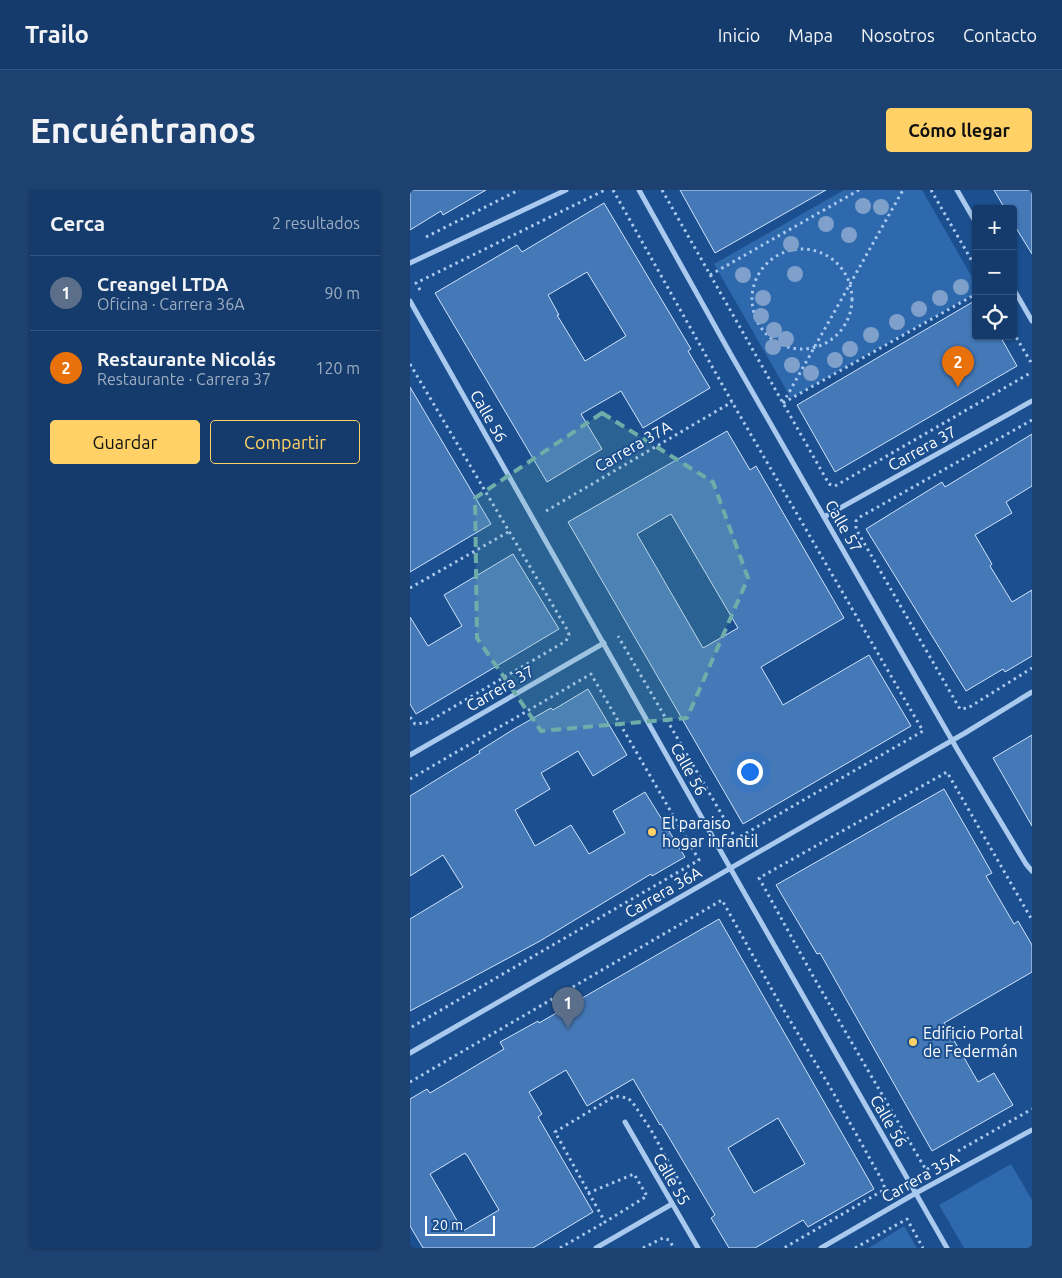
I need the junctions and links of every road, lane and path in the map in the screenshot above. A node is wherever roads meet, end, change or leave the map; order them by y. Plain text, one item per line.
1 (519, 190) edge
2 (566, 190) edge
3 (606, 190) edge
4 (613, 190) edge
5 (639, 190) edge
6 (662, 190) edge
7 (859, 190) edge
8 (903, 190) edge
9 (931, 190) edge
10 (957, 190) edge
11 (972, 216) edge
12 (418, 241) dead end
13 (972, 261) edge
14 (410, 263) edge
15 (710, 275) junction
16 (850, 284) junction
17 (421, 292) dead end
18 (974, 295) edge
19 (1017, 295) edge
20 (410, 301) edge
21 (1032, 321) edge
22 (1017, 339) edge
23 (814, 348) junction
24 (410, 364) edge
25 (1032, 364) edge
26 (1032, 372) edge
27 (1032, 401) edge
28 (732, 402) junction
29 (783, 403) junction
30 (1032, 420) edge
31 (824, 517) junction
32 (551, 520) dead end
33 (510, 531) junction
34 (410, 588) edge
35 (616, 632) dead end
36 (604, 643) junction
37 (1032, 668) edge
38 (1032, 692) edge
39 (410, 717) edge
40 (952, 740) junction
41 (410, 755) edge
42 (410, 779) edge
43 (730, 868) junction
44 (1032, 872) edge
45 (1032, 920) edge
46 (410, 1028) edge
47 (410, 1054) edge
48 (410, 1082) edge
49 (1032, 1108) edge
50 (625, 1122) dead end
51 (1032, 1130) edge
52 (951, 1156) dead end
53 (934, 1165) dead end
54 (916, 1193) junction
55 (672, 1204) junction
56 (605, 1222) junction
57 (560, 1248) edge
58 (596, 1248) edge
59 (643, 1248) edge
60 (674, 1248) edge
61 (698, 1248) edge
62 (784, 1248) edge
63 (821, 1248) edge
64 (855, 1248) edge
65 (923, 1248) edge
66 (947, 1248) edge

1 - 12 path
2 - 14 street
3 - 17 path
4 - 28 path
5 - 31 street, Calle 57
6 - 15 path
7 - 15 path
8 - 16 path
9 - 13 path
10 - 11 street
15 - 29 path
16 - 23 path
16 - 23 path
16 - 23 path
18 - 29 path
19 - 21 street
20 - 36 street, Calle 56
22 - 25 path
23 - 29 path
24 - 33 path
26 - 29 path
27 - 31 street, Carrera 37
28 - 32 path, Carrera 37A
28 - 35 path
30 - 37 path
31 - 40 street, Calle 57
33 - 34 path
33 - 39 path
36 - 41 street, Carrera 37
36 - 43 street, Calle 56
38 - 40 street, Carrera 36A
40 - 43 street, Carrera 36A
40 - 44 street, Calle 57
42 - 46 path
43 - 47 street, Carrera 36A
43 - 54 street, Calle 56
45 - 53 path
48 - 62 path
49 - 52 path
50 - 55 street, Calle 55
51 - 54 street, Carrera 35A
54 - 63 street, Carrera 35A
54 - 66 street, Calle 56
55 - 58 street
55 - 61 street, Calle 55
56 - 56 path
56 - 57 path
59 - 60 path
64 - 65 path

